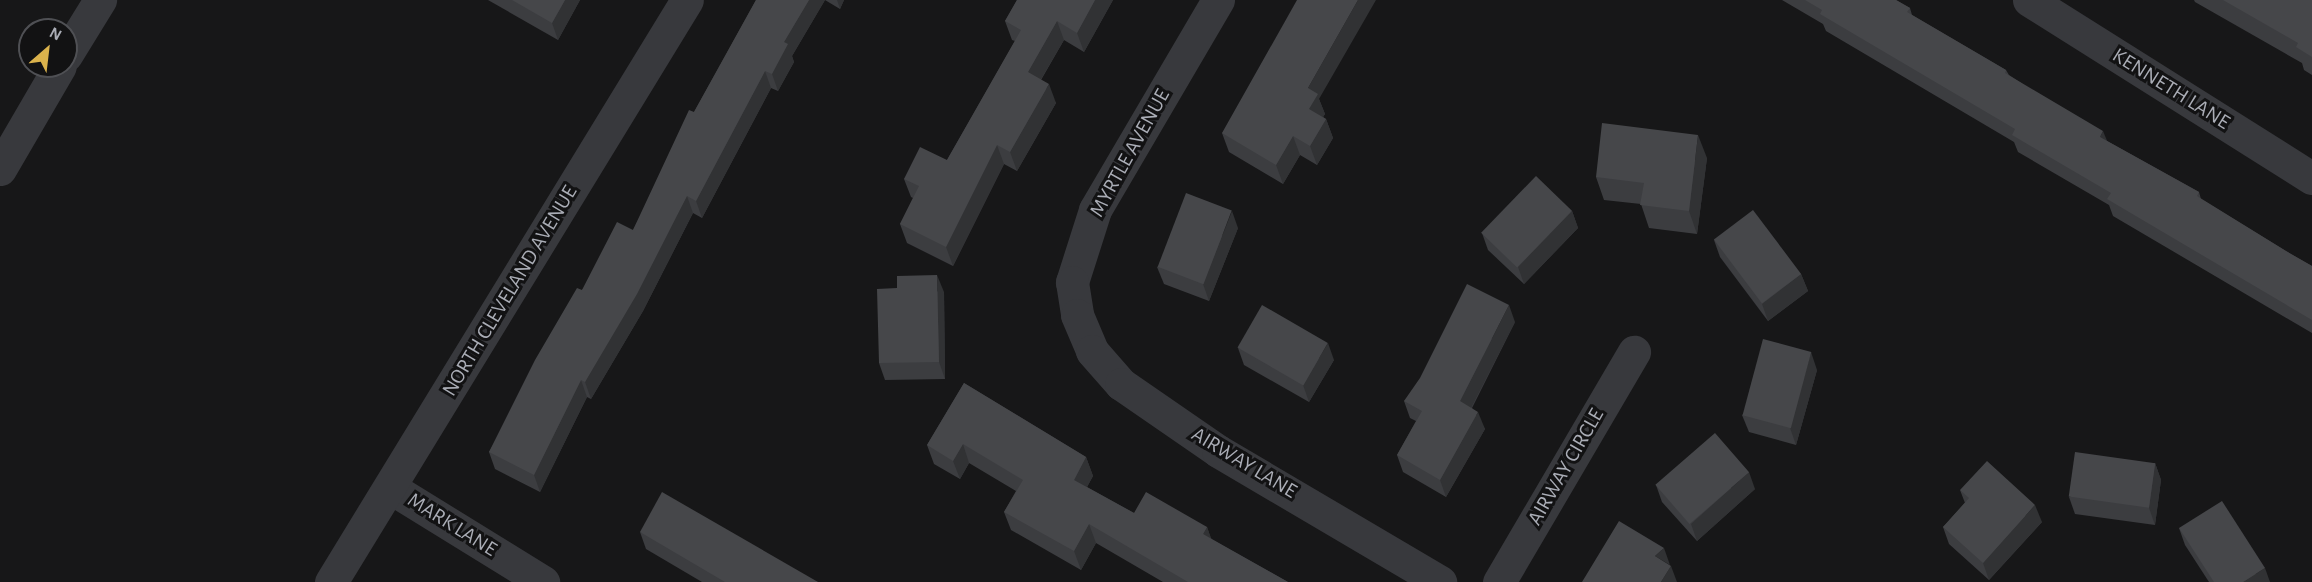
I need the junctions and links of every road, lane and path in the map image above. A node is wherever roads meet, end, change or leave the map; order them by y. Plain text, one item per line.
1 (100, 0) edge
2 (687, 0) edge
3 (1218, 0) edge
4 (2029, 0) edge
5 (78, 36) edge
6 (53, 78) edge
7 (0, 169) edge
8 (2312, 178) edge
9 (1077, 315) joint
10 (1634, 352) dead end
11 (391, 488) junction
12 (332, 582) edge
13 (543, 582) edge
14 (1440, 582) edge
15 (1499, 582) edge

1 - 5 street
2 - 11 street, NORTH CLEVELAND AVENUE
3 - 9 street, MYRTLE AVENUE
4 - 8 street, KENNETH LANE
6 - 7 street
9 - 14 street, AIRWAY LANE
10 - 15 street, AIRWAY CIRCLE
11 - 12 street, NORTH CLEVELAND AVENUE
11 - 13 street, MARK LANE

